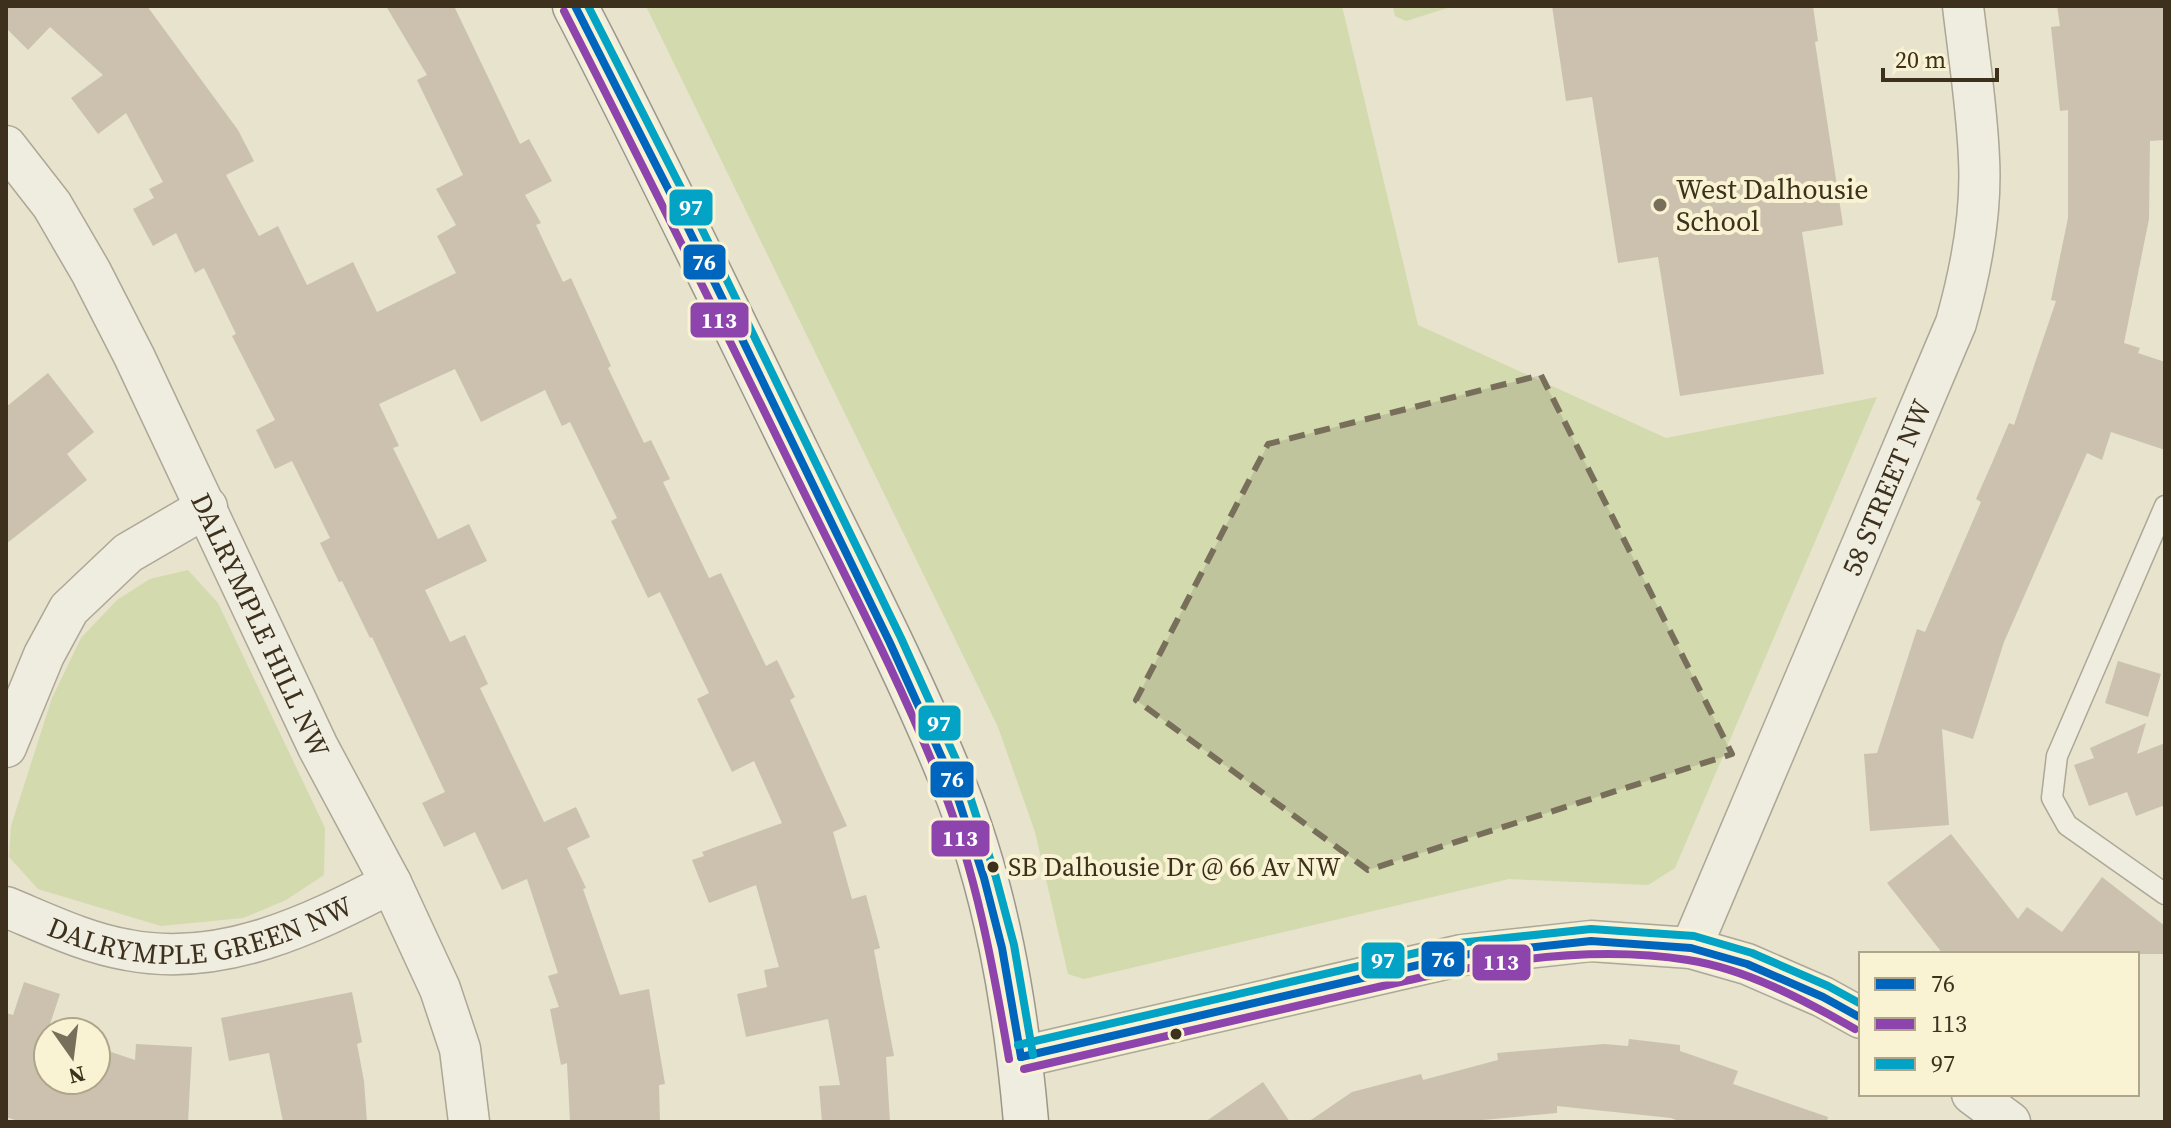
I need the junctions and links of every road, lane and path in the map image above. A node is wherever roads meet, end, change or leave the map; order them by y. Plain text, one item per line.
1 (575, 6) edge
2 (1963, 6) edge
3 (6, 146) edge
4 (2165, 506) edge
5 (207, 507) junction
6 (6, 747) edge
7 (391, 883) junction
8 (2165, 894) edge
9 (6, 907) edge
10 (1691, 948) junction
11 (1859, 1017) edge
12 (1021, 1057) junction
13 (1975, 1096) edge
14 (469, 1122) edge
15 (1026, 1122) edge
16 (2010, 1122) edge

1 - 12 street
2 - 10 street, 58 STREET NW
3 - 5 street, DALRYMPLE HILL NW
4 - 8 lane
5 - 6 street
5 - 7 street, DALRYMPLE HILL NW
7 - 9 street, DALRYMPLE GREEN NW
7 - 14 street, DALRYMPLE HILL NW
10 - 11 street
10 - 12 street
12 - 15 street
13 - 16 street

